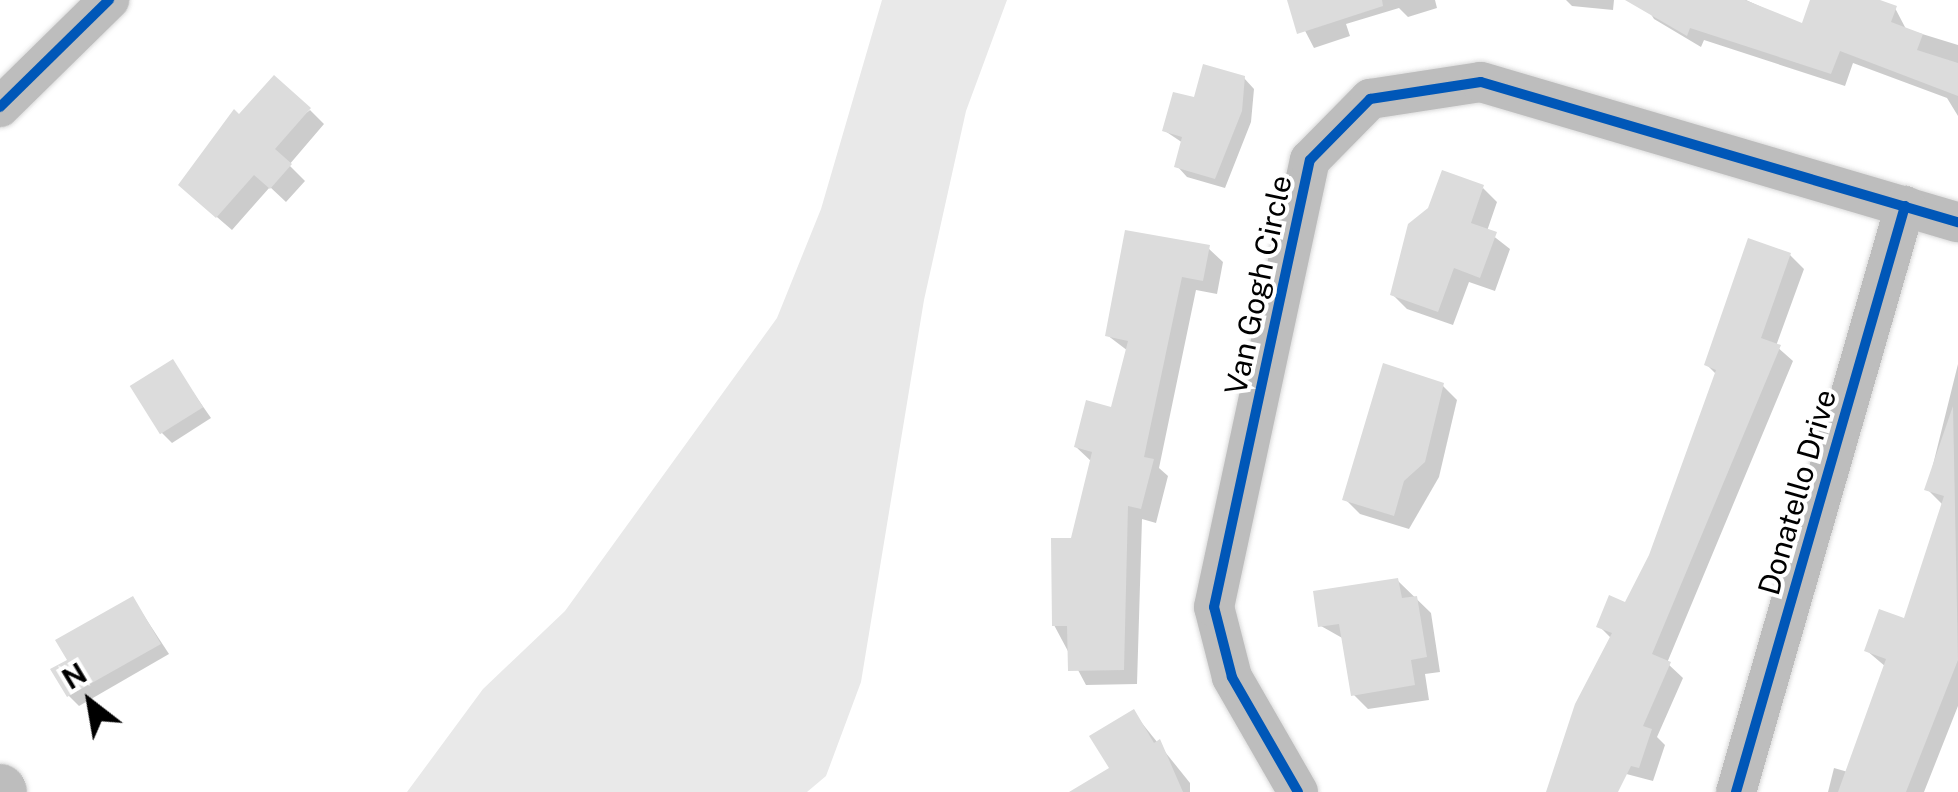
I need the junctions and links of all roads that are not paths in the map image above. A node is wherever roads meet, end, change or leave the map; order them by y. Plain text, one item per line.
1 (108, 0) edge
2 (0, 107) edge
3 (1905, 206) junction
4 (1958, 222) edge
5 (1298, 792) edge
6 (1736, 792) edge

1 - 2 street
3 - 4 street, Van Gogh Circle
3 - 5 street, Van Gogh Circle
3 - 6 street, Donatello Drive

